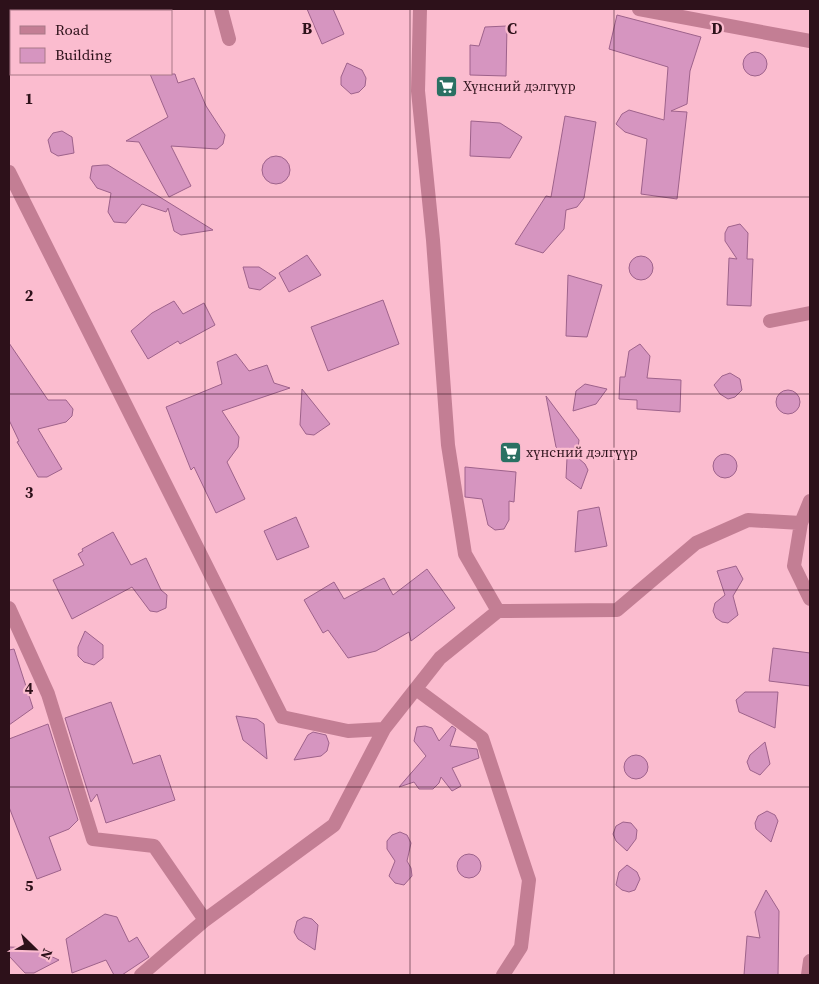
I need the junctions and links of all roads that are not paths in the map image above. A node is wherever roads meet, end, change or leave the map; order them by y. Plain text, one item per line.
1 (221, 9) edge
2 (420, 9) edge
3 (639, 9) edge
4 (681, 13) edge
5 (229, 39) dead end
6 (810, 41) edge
7 (9, 172) edge
8 (810, 313) edge
9 (770, 321) dead end
10 (810, 501) edge
11 (801, 523) junction
12 (810, 599) edge
13 (9, 608) edge
14 (498, 611) junction
15 (416, 689) junction
16 (384, 730) junction
17 (205, 920) junction
18 (810, 961) edge
19 (141, 975) edge
20 (503, 975) edge
21 (808, 975) edge

1 - 5 street
2 - 14 street
3 - 4 street
4 - 6 street
7 - 16 street
8 - 9 street
10 - 11 street
11 - 12 street
11 - 14 street
13 - 17 street
14 - 15 street
15 - 16 street
15 - 20 street
16 - 17 street
17 - 19 street
18 - 21 street

